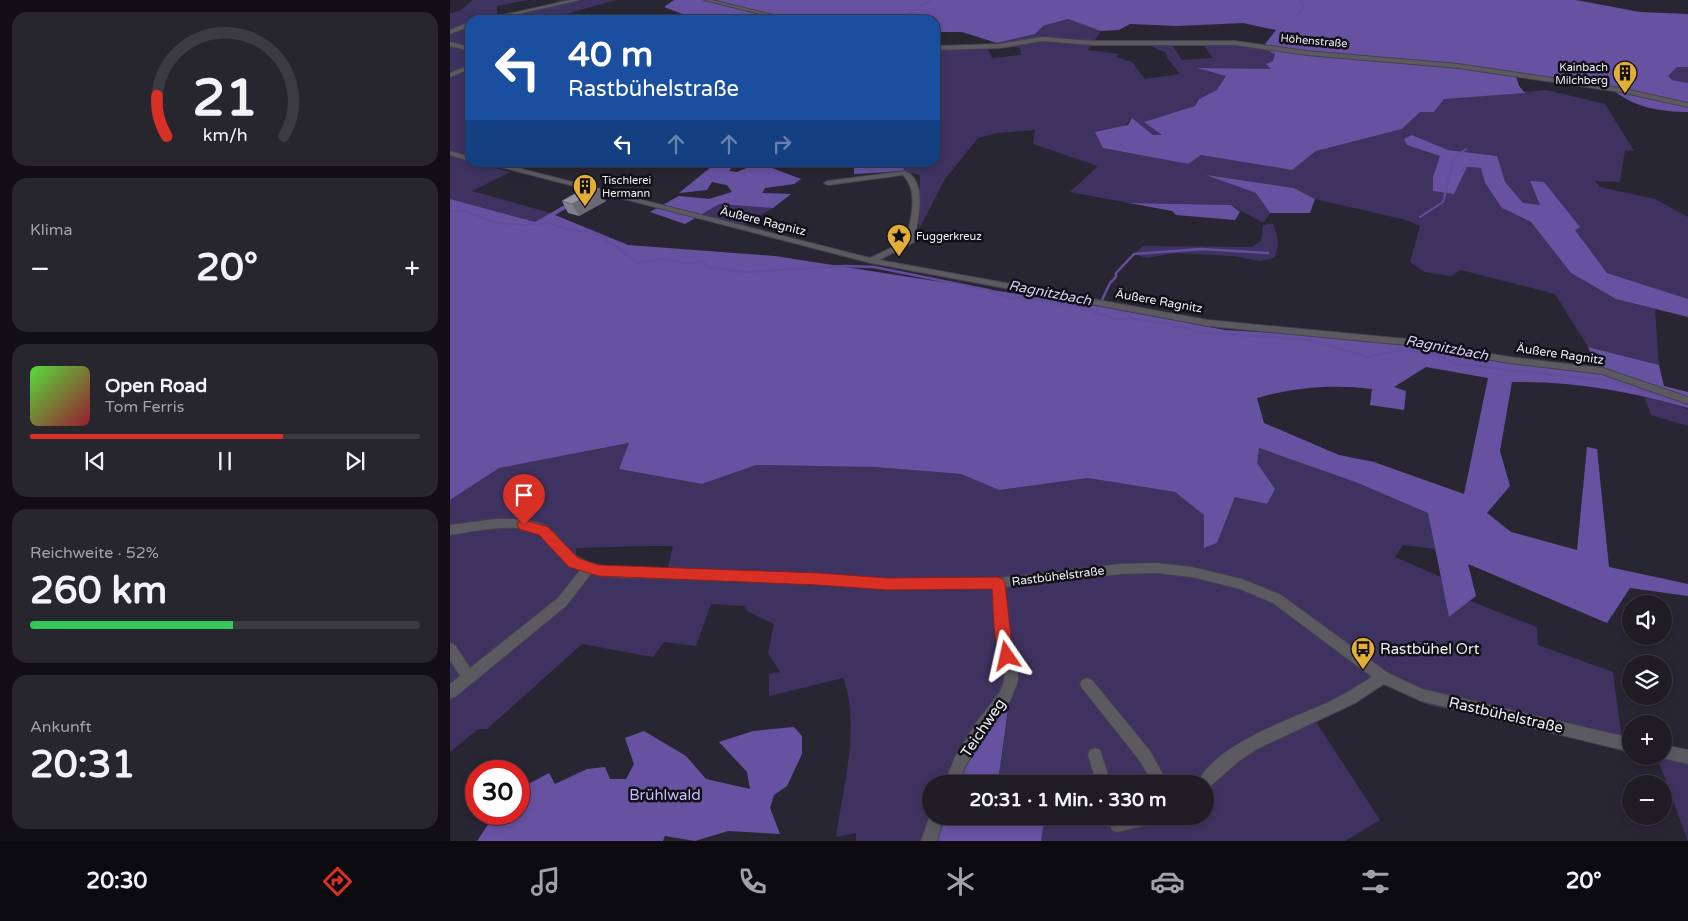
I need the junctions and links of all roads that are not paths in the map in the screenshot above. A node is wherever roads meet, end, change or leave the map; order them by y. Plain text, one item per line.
1 (578, 0) edge
2 (706, 0) edge
3 (1647, 0) edge
4 (1657, 0) edge
5 (508, 15) edge
6 (769, 15) edge
7 (465, 26) edge
8 (450, 32) edge
9 (450, 44) edge
10 (465, 48) edge
11 (940, 48) edge
12 (465, 69) edge
13 (450, 75) edge
14 (1688, 105) edge
15 (450, 153) edge
16 (465, 158) edge
17 (504, 167) edge
18 (828, 183) dead end
19 (871, 261) junction
20 (1688, 401) edge
21 (450, 530) edge
22 (588, 569) junction
23 (998, 583) junction
24 (450, 649) edge
25 (468, 677) junction
26 (1383, 678) junction
27 (1087, 684) dead end
28 (450, 692) edge
29 (1622, 743) edge
30 (1672, 754) edge
31 (1095, 755) dead end
32 (1688, 757) edge
33 (955, 775) edge
34 (1101, 775) edge
35 (1156, 775) edge
36 (1210, 775) edge
37 (934, 825) edge
38 (929, 841) edge

1 - 5 street
2 - 6 street
3 - 4 street
7 - 8 street
9 - 10 street
11 - 14 street, Höhenstraße
12 - 13 street
15 - 16 street
17 - 19 street, Äußere Ragnitz
18 - 19 street
19 - 20 street, Äußere Ragnitz
21 - 22 street, Rastbühelstraße
22 - 23 street, Rastbühelstraße
22 - 25 street
23 - 26 street, Rastbühelstraße
23 - 33 street, Teichweg
24 - 25 street
25 - 28 street
26 - 29 street, Rastbühelstraße
26 - 36 street
27 - 35 street
30 - 32 street
31 - 34 street
37 - 38 street

